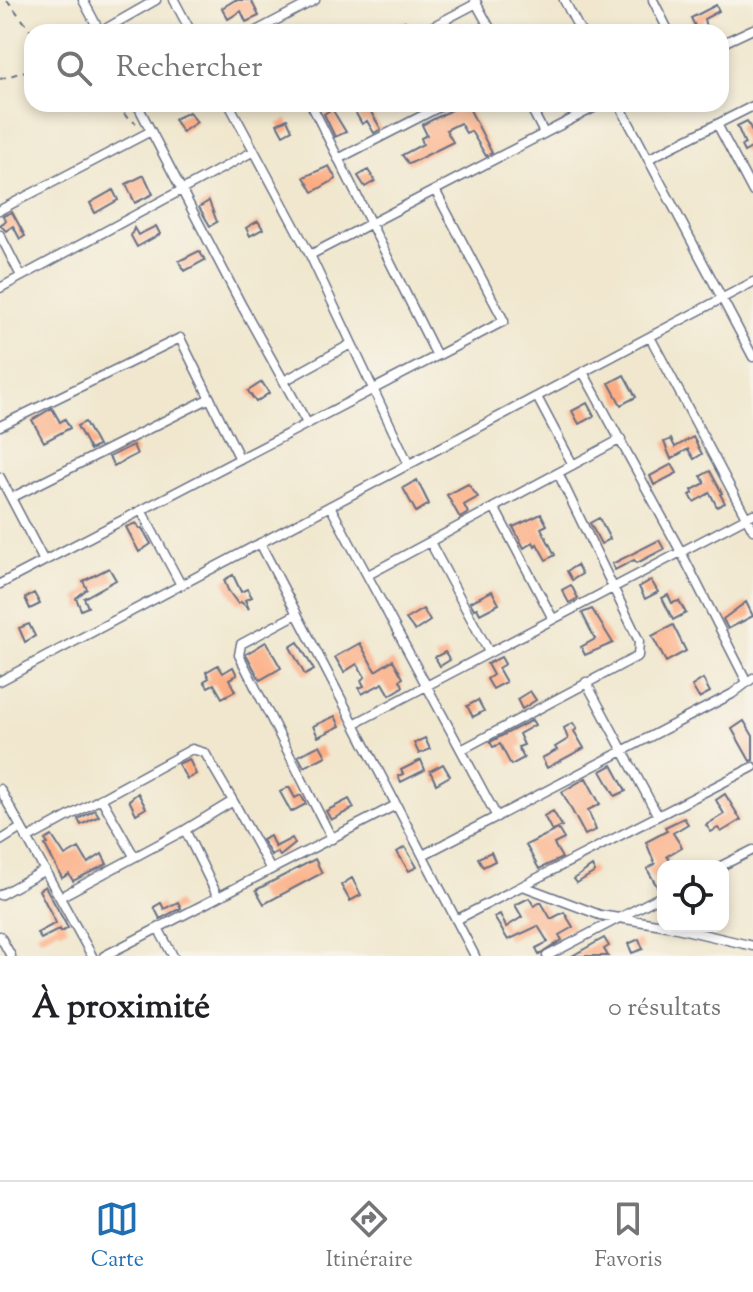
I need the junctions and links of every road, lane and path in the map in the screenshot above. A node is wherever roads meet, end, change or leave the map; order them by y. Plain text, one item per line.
1 (7, 0) edge
2 (83, 0) edge
3 (156, 0) edge
4 (174, 0) edge
5 (315, 0) edge
6 (564, 0) edge
7 (653, 0) edge
8 (476, 2) edge
9 (26, 24) edge
10 (96, 24) edge
11 (114, 24) edge
12 (187, 24) edge
13 (276, 24) edge
14 (436, 24) edge
15 (488, 24) edge
16 (577, 24) edge
17 (665, 24) edge
18 (753, 29) edge
19 (729, 40) edge
20 (24, 72) edge
21 (0, 79) edge
22 (753, 106) edge
23 (123, 112) edge
24 (141, 112) edge
25 (233, 112) edge
26 (315, 112) edge
27 (429, 112) edge
28 (533, 112) edge
29 (585, 112) edge
30 (623, 112) edge
31 (717, 124) junction
32 (151, 131) junction
33 (544, 133) junction
34 (254, 151) junction
35 (338, 159) junction
36 (648, 159) junction
37 (752, 188) edge
38 (181, 189) junction
39 (435, 190) junction
40 (0, 210) edge
41 (372, 225) junction
42 (0, 235) edge
43 (310, 255) junction
44 (21, 276) junction
45 (753, 282) edge
46 (0, 288) edge
47 (722, 298) junction
48 (650, 337) junction
49 (351, 344) junction
50 (437, 356) junction
51 (753, 357) edge
52 (583, 372) junction
53 (284, 381) junction
54 (372, 390) junction
55 (537, 397) junction
56 (210, 398) junction
57 (307, 423) junction
58 (0, 426) edge
59 (621, 439) junction
60 (240, 459) junction
61 (409, 465) junction
62 (573, 465) junction
63 (558, 473) junction
64 (0, 477) edge
65 (11, 498) junction
66 (330, 506) junction
67 (494, 507) junction
68 (141, 510) junction
69 (750, 516) edge
70 (753, 530) edge
71 (430, 542) junction
72 (260, 543) junction
73 (681, 552) junction
74 (44, 561) junction
75 (368, 575) junction
76 (0, 584) edge
77 (181, 585) junction
78 (614, 587) junction
79 (297, 614) junction
80 (553, 619) junction
81 (489, 652) junction
82 (750, 680) edge
83 (0, 681) edge
84 (586, 682) junction
85 (426, 685) junction
86 (354, 724) junction
87 (461, 750) junction
88 (623, 750) junction
89 (753, 767) edge
90 (0, 789) edge
91 (101, 798) junction
92 (233, 801) junction
93 (396, 805) junction
94 (658, 816) junction
95 (497, 817) junction
96 (21, 828) junction
97 (185, 830) junction
98 (27, 839) junction
99 (332, 839) junction
100 (0, 841) edge
101 (753, 850) edge
102 (423, 855) junction
103 (134, 856) junction
104 (729, 862) edge
105 (270, 868) junction
106 (45, 870) junction
107 (523, 886) junction
108 (0, 895) edge
109 (60, 897) junction
110 (218, 897) junction
111 (657, 898) edge
112 (615, 919) junction
113 (456, 920) junction
114 (657, 925) edge
115 (158, 928) junction
116 (691, 932) edge
117 (0, 936) edge
118 (753, 946) edge
119 (564, 952) edge
120 (11, 956) edge
121 (92, 956) edge
122 (104, 956) edge
123 (173, 956) edge
124 (475, 956) edge
125 (547, 956) edge

1 - 9 path
2 - 10 street
3 - 11 street
4 - 12 street
5 - 13 street
6 - 16 street
7 - 17 street
8 - 14 street
8 - 15 street
18 - 19 street
20 - 21 path
22 - 31 street
23 - 32 path
24 - 32 street
25 - 34 street
26 - 35 street
27 - 35 street
28 - 33 street
29 - 33 street
30 - 36 street
31 - 36 street
31 - 37 street
32 - 38 street
32 - 40 street
33 - 39 street
34 - 38 street
34 - 43 street
35 - 41 street
36 - 47 street
38 - 44 street
38 - 53 street
39 - 41 street
39 - 50 street
41 - 43 street
41 - 50 street
42 - 44 street
43 - 49 street
44 - 46 street
45 - 47 street
47 - 48 street
47 - 51 street
48 - 52 street
48 - 69 street
49 - 53 street
49 - 54 street
50 - 54 street
52 - 55 street
52 - 59 street
53 - 57 street
54 - 57 street
54 - 61 street
55 - 61 street
55 - 62 street
56 - 58 street
56 - 60 street
56 - 65 street
57 - 60 street
59 - 62 street
59 - 73 street
60 - 68 street
61 - 66 street
62 - 63 street
63 - 67 street
63 - 78 street
64 - 65 street
65 - 74 street
66 - 72 street
66 - 75 street
67 - 71 street
67 - 80 street
68 - 74 street
68 - 77 street
69 - 70 street
69 - 73 street
71 - 75 street
71 - 81 street
72 - 77 street
72 - 79 street
73 - 78 street
73 - 82 street
74 - 76 street
75 - 85 street
77 - 83 street
78 - 80 street
78 - 84 street
79 - 86 street
79 - 99 street
80 - 81 street
81 - 85 street
82 - 88 street
84 - 87 street
84 - 88 street
85 - 86 street
85 - 87 street
86 - 93 street
87 - 95 street
88 - 94 street
88 - 95 street
89 - 94 street
90 - 96 street
91 - 92 street
91 - 98 street
91 - 103 street
92 - 97 street
92 - 105 street
93 - 99 street
93 - 102 street
94 - 107 street
95 - 102 street
96 - 98 street
96 - 100 street
97 - 103 street
97 - 110 street
98 - 106 street
99 - 105 street
101 - 104 street
102 - 113 street
103 - 109 street
105 - 110 street
106 - 108 street
106 - 109 street
107 - 112 street
107 - 113 street
109 - 121 street
110 - 115 street
111 - 112 street
112 - 114 street
112 - 119 street
113 - 124 street
115 - 122 street
115 - 123 street
116 - 118 street
117 - 120 street
119 - 125 street

